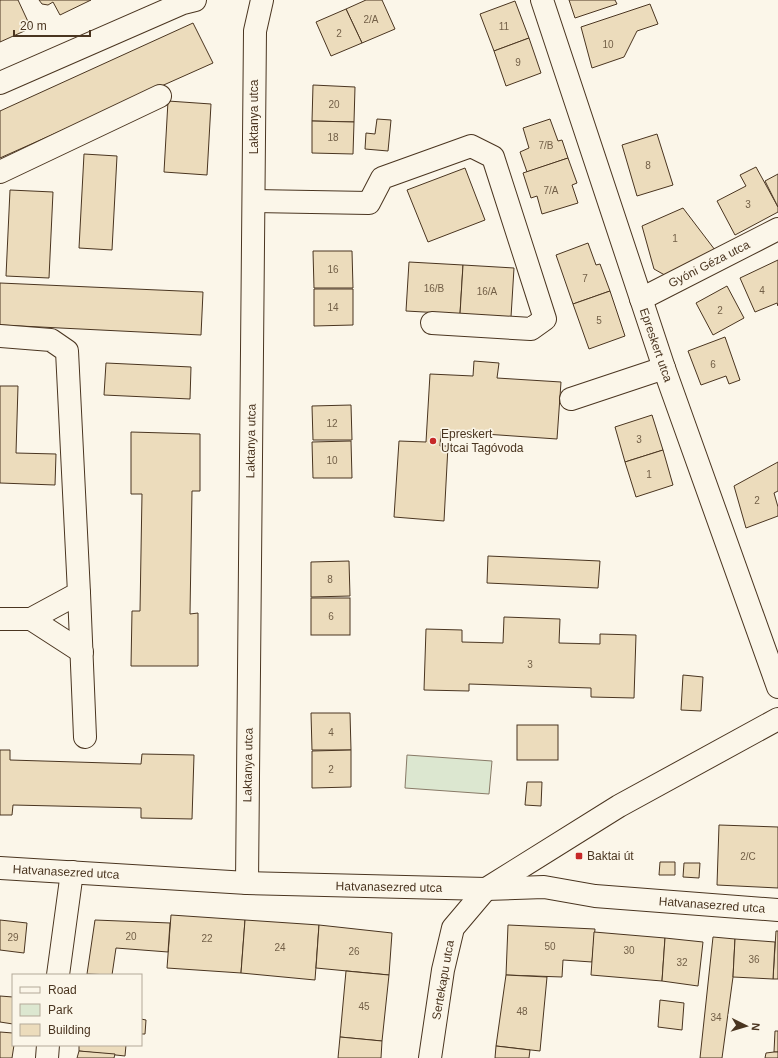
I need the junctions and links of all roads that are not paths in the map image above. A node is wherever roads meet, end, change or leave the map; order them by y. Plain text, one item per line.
1 (195, 0) edge
2 (262, 0) edge
3 (542, 0) edge
4 (0, 83) edge
5 (160, 96) dead end
6 (0, 172) edge
7 (254, 201) junction
8 (778, 229) edge
9 (641, 299) junction
10 (432, 323) dead end
11 (0, 336) edge
12 (664, 368) junction
13 (571, 399) dead end
14 (79, 593) junction
15 (0, 618) edge
16 (31, 619) junction
17 (82, 652) junction
18 (778, 687) edge
19 (778, 719) edge
20 (85, 737) dead end
21 (0, 868) edge
22 (72, 872) junction
23 (247, 883) junction
24 (486, 889) junction
25 (778, 910) edge
26 (58, 974) edge
27 (48, 1046) edge
28 (47, 1058) edge
29 (430, 1058) edge

1 - 4 street
2 - 7 street, Laktanya utca
3 - 9 street, Epreskert utca
5 - 6 street
7 - 10 street
7 - 23 street, Laktanya utca
8 - 9 street, Gyóni Géza utca
9 - 12 street, Epreskert utca
11 - 14 street
12 - 13 street
12 - 18 street, Epreskert utca
14 - 16 street
14 - 17 street
15 - 16 street
16 - 17 street
17 - 20 street
19 - 24 street
21 - 22 street, Hatvanasezred utca
22 - 23 street, Hatvanasezred utca
22 - 26 street
23 - 24 street, Hatvanasezred utca
24 - 25 street, Hatvanasezred utca
24 - 29 street, Sertekapu utca
27 - 28 street

